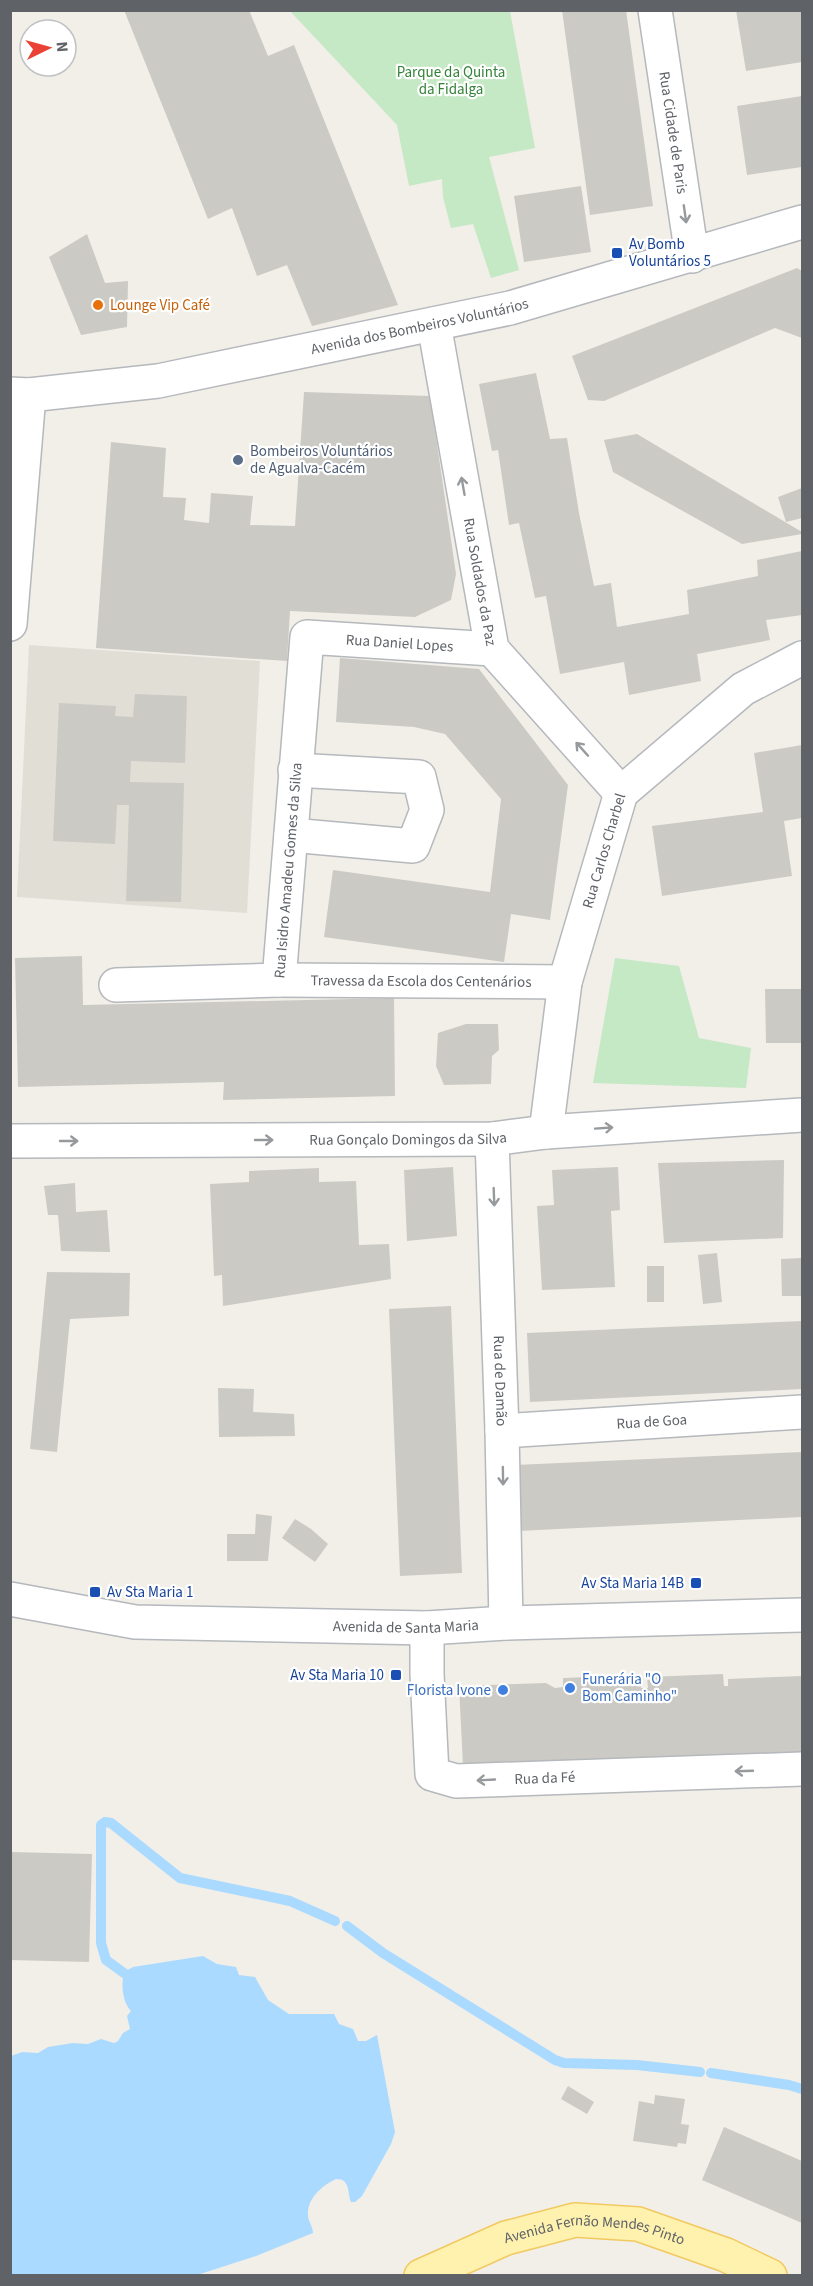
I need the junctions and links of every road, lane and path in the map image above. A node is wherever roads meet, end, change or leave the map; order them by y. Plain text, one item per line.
1 (655, 10) edge
2 (802, 222) edge
3 (692, 256) junction
4 (434, 324) junction
5 (20, 395) edge
6 (10, 624) edge
7 (307, 637) joint
8 (492, 649) junction
9 (802, 658) edge
10 (296, 770) junction
11 (621, 793) junction
12 (291, 835) junction
13 (279, 980) junction
14 (565, 982) junction
15 (116, 985) dead end
16 (802, 1115) edge
17 (546, 1132) junction
18 (492, 1139) junction
19 (10, 1141) edge
20 (802, 1412) edge
21 (502, 1431) junction
22 (10, 1599) edge
23 (802, 1615) edge
24 (506, 1623) junction
25 (428, 1628) junction
26 (802, 1769) edge
27 (421, 2276) edge
28 (770, 2276) edge

1 -> 3 street, Rua Cidade de Paris
2 - 3 street, Avenida dos Bombeiros Voluntários
3 - 4 street, Avenida dos Bombeiros Voluntários
4 - 5 street, Avenida dos Bombeiros Voluntários
8 -> 4 street, Rua Soldados da Paz
5 - 6 street
7 - 8 street, Rua Daniel Lopes
7 - 10 street, Rua Isidro Amadeu Gomes da Silva
11 -> 8 street, Rua Soldados da Paz
9 - 11 street, Rua Carlos Charbel
10 - 12 street, Rua Isidro Amadeu Gomes da Silva
10 - 12 street
11 - 14 street, Rua Carlos Charbel
12 - 13 street, Rua Isidro Amadeu Gomes da Silva
13 - 14 street, Travessa da Escola dos Centenários
13 - 15 street, Rua Isidro Amadeu Gomes da Silva
14 - 17 street, Rua Carlos Charbel
17 -> 16 street, Rua Gonçalo Domingos da Silva
17 - 18 street, Rua Gonçalo Domingos da Silva
19 -> 18 street, Rua Gonçalo Domingos da Silva
18 -> 21 street, Rua de Damão
20 - 21 street, Rua de Goa
21 -> 24 street, Rua de Damão
22 - 25 street, Avenida de Santa Maria
23 - 24 street, Avenida de Santa Maria
24 - 25 street, Avenida de Santa Maria
26 -> 25 street, Rua da Fé
27 - 28 main road, Avenida Fernão Mendes Pinto

